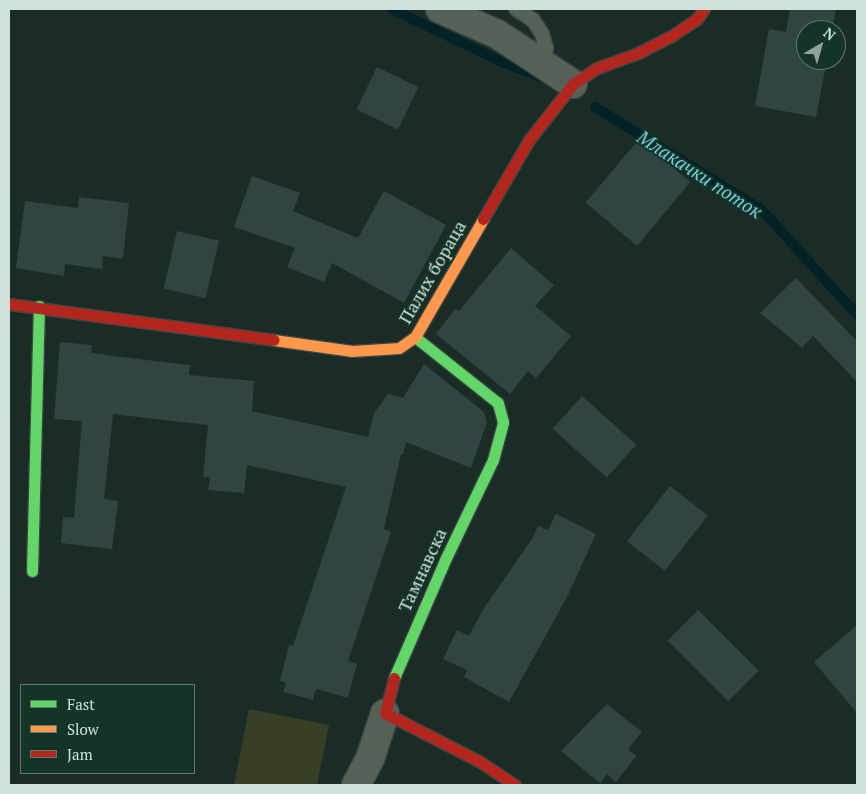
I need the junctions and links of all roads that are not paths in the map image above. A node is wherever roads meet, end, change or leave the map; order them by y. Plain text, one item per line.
1 (440, 9) edge
2 (516, 9) edge
3 (704, 9) edge
4 (543, 62) junction
5 (573, 84) junction
6 (9, 304) edge
7 (39, 306) junction
8 (415, 337) junction
9 (32, 571) dead end
10 (385, 713) junction
11 (356, 785) edge
12 (515, 785) edge

1 - 4 street
2 - 4 lane
3 - 5 street, Палих бораца
4 - 5 street
5 - 8 street, Палих бораца
6 - 7 street, Палих бораца
7 - 8 street, Палих бораца
7 - 9 street
8 - 10 street, Тамнавска
10 - 11 street
10 - 12 street

